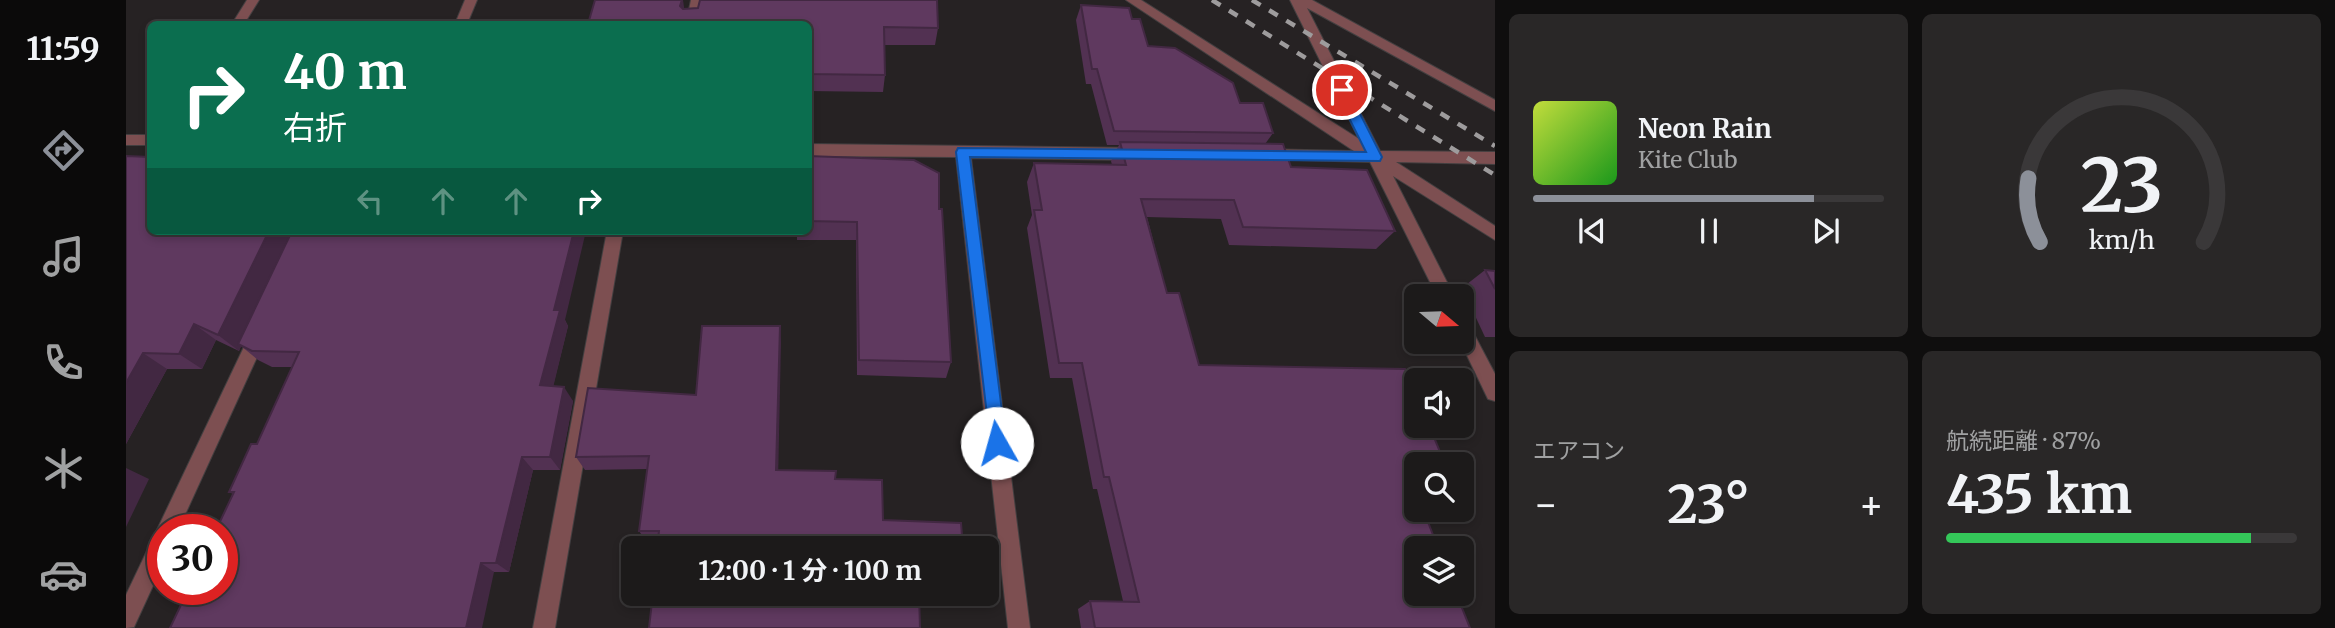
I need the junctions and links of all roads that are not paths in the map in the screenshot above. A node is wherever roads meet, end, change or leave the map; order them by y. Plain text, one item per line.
1 (254, 0) edge
2 (471, 0) edge
3 (697, 0) edge
4 (1132, 0) edge
5 (1296, 0) edge
6 (1302, 0) edge
7 (240, 21) edge
8 (462, 21) edge
9 (694, 21) edge
10 (1495, 106) edge
11 (147, 140) edge
12 (126, 141) edge
13 (812, 150) edge
14 (963, 152) junction
15 (1155, 154) edge
16 (1252, 155) edge
17 (1376, 157) junction
18 (1495, 158) edge
19 (1495, 234) edge
20 (614, 235) edge
21 (1440, 284) edge
22 (266, 318) edge
23 (1474, 352) edge
24 (1495, 393) edge
25 (174, 514) edge
26 (147, 574) edge
27 (126, 619) edge
28 (544, 628) edge
29 (1019, 628) edge

1 - 7 street
2 - 8 street
3 - 9 street
4 - 17 street
5 - 17 street
6 - 10 street
11 - 12 street
13 - 14 street
14 - 15 street
14 - 29 street
16 - 17 street
17 - 18 street
17 - 19 street
17 - 21 street
20 - 28 street
22 - 25 street
23 - 24 street
26 - 27 street

